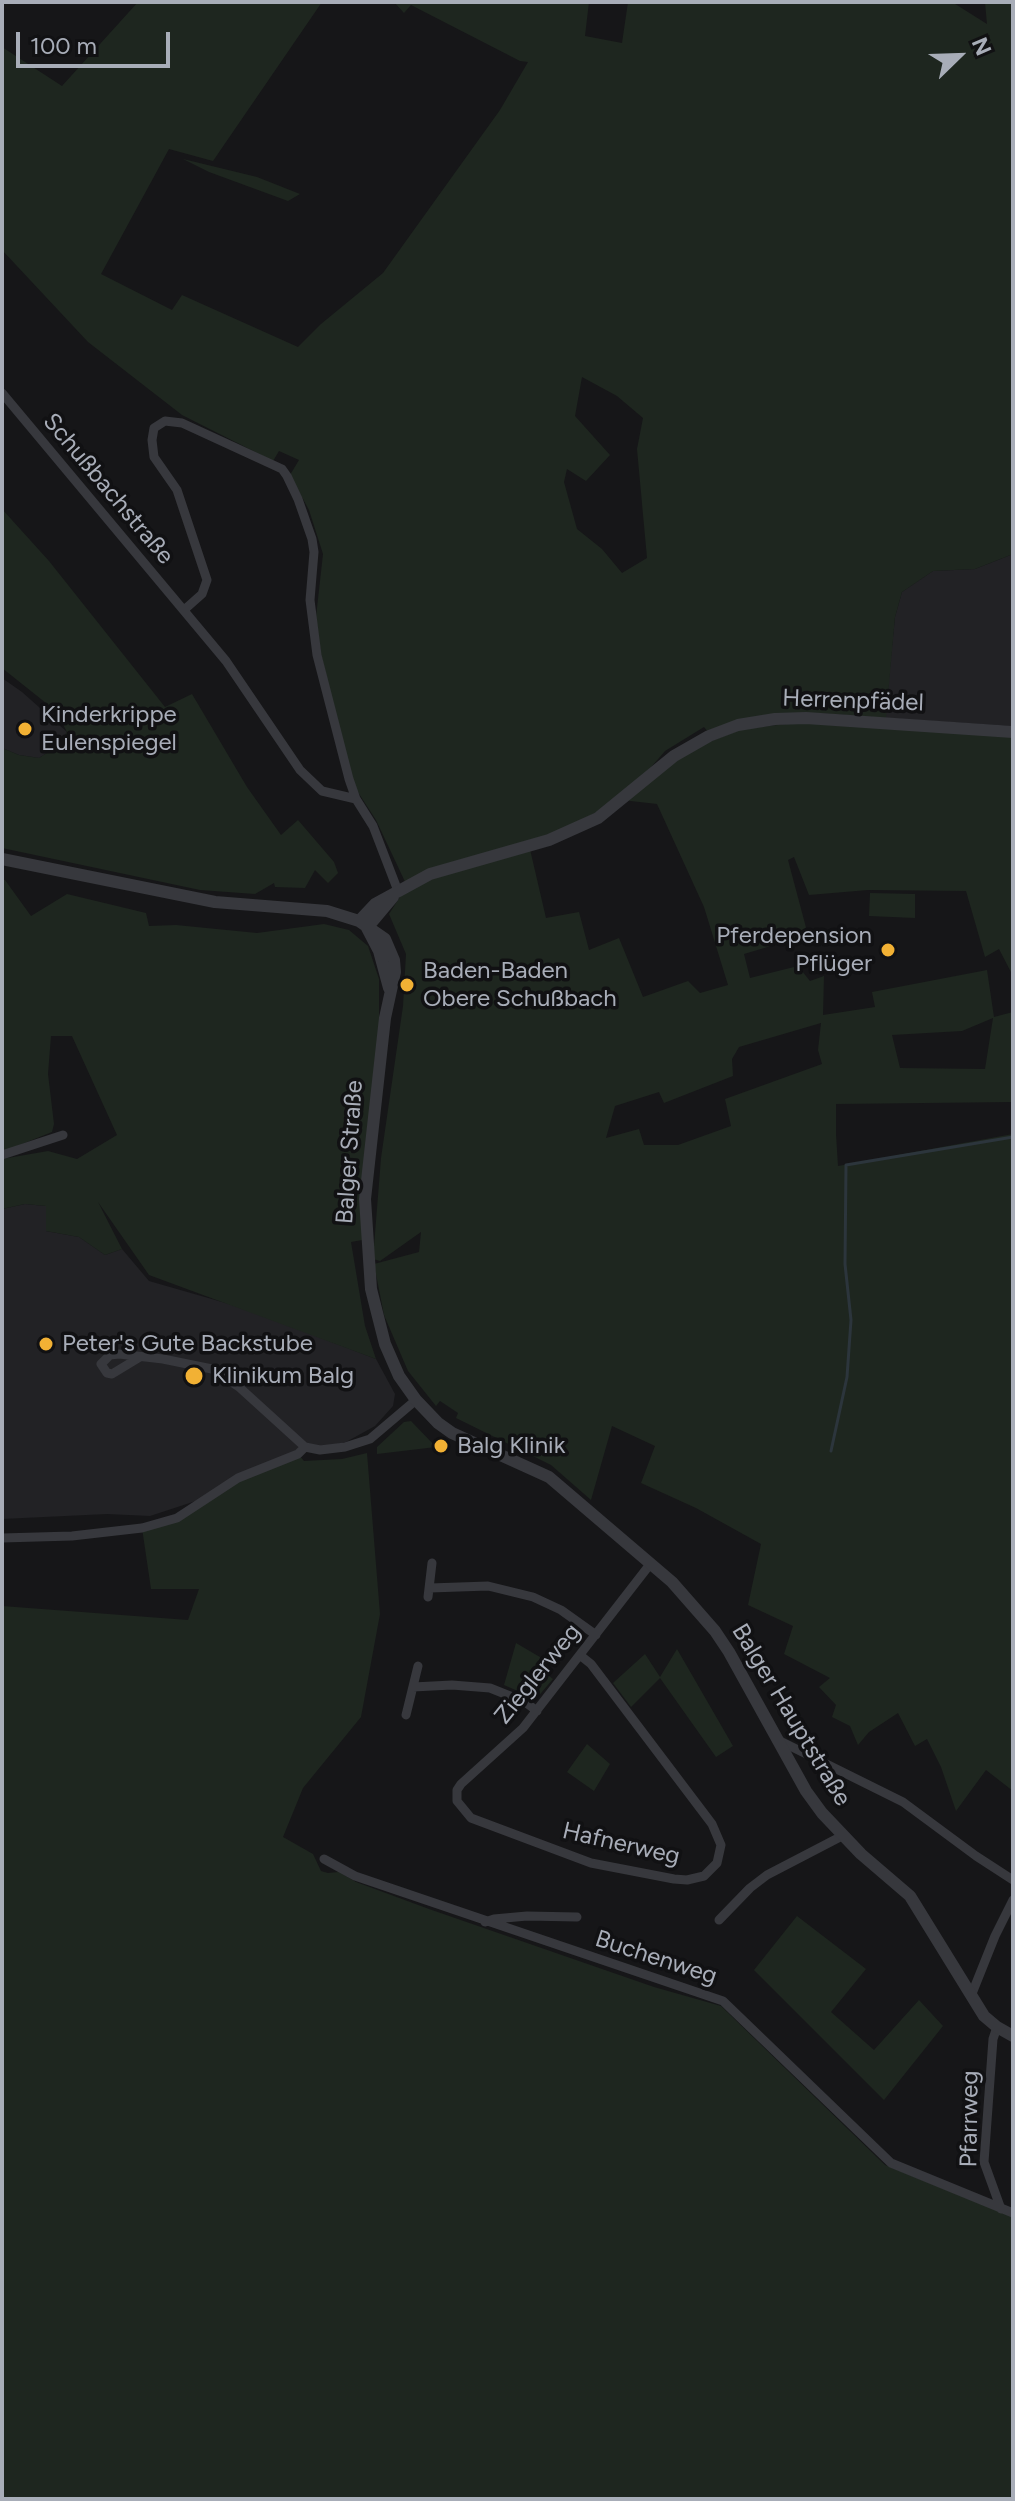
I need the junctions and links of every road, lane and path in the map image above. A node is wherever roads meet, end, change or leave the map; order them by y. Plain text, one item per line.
1 (2, 393) edge
2 (187, 614) junction
3 (1013, 732) edge
4 (356, 799) junction
5 (2, 859) edge
6 (398, 891) junction
7 (363, 924) junction
8 (63, 1135) dead end
9 (2, 1155) edge
10 (140, 1357) dead end
11 (416, 1400) junction
12 (305, 1447) junction
13 (2, 1538) edge
14 (432, 1563) dead end
15 (651, 1563) junction
16 (596, 1635) junction
17 (581, 1656) junction
18 (418, 1666) dead end
19 (413, 1687) junction
20 (537, 1711) junction
21 (406, 1715) dead end
22 (778, 1740) junction
23 (459, 1804) joint
24 (842, 1836) junction
25 (324, 1859) dead end
26 (1013, 1880) edge
27 (1013, 1900) edge
28 (577, 1917) dead end
29 (719, 1920) dead end
30 (485, 1922) junction
31 (971, 1996) junction
32 (997, 2027) junction
33 (1013, 2036) edge
34 (1001, 2209) junction
35 (1013, 2213) edge

1 - 2 street, Schußbachstraße
2 - 4 street
2 - 4 street, Schußbachstraße
3 - 6 street, Herrenpfädel
4 - 6 street
5 - 7 street
6 - 7 street, Herrenpfädel
7 - 11 street, Balger Straße
8 - 9 street
10 - 12 street
11 - 12 street
11 - 15 street, Balger Hauptstraße
12 - 13 street
14 - 16 street
15 - 16 street, Zieglerweg
15 - 22 street, Balger Hauptstraße
16 - 17 street, Zieglerweg
17 - 20 street, Zieglerweg
17 - 23 street, Hafnerweg
18 - 19 street
19 - 20 street
19 - 21 street
20 - 23 street, Zieglerweg
22 - 24 street, Balger Hauptstraße
22 - 26 street
24 - 29 street
24 - 31 street, Balger Hauptstraße
25 - 30 street, Buchenweg
27 - 31 street
28 - 30 street
30 - 34 street, Buchenweg
31 - 32 street, Balger Hauptstraße
32 - 33 street, Balger Hauptstraße
32 - 34 street, Pfarrweg
34 - 35 street, Buchenweg

